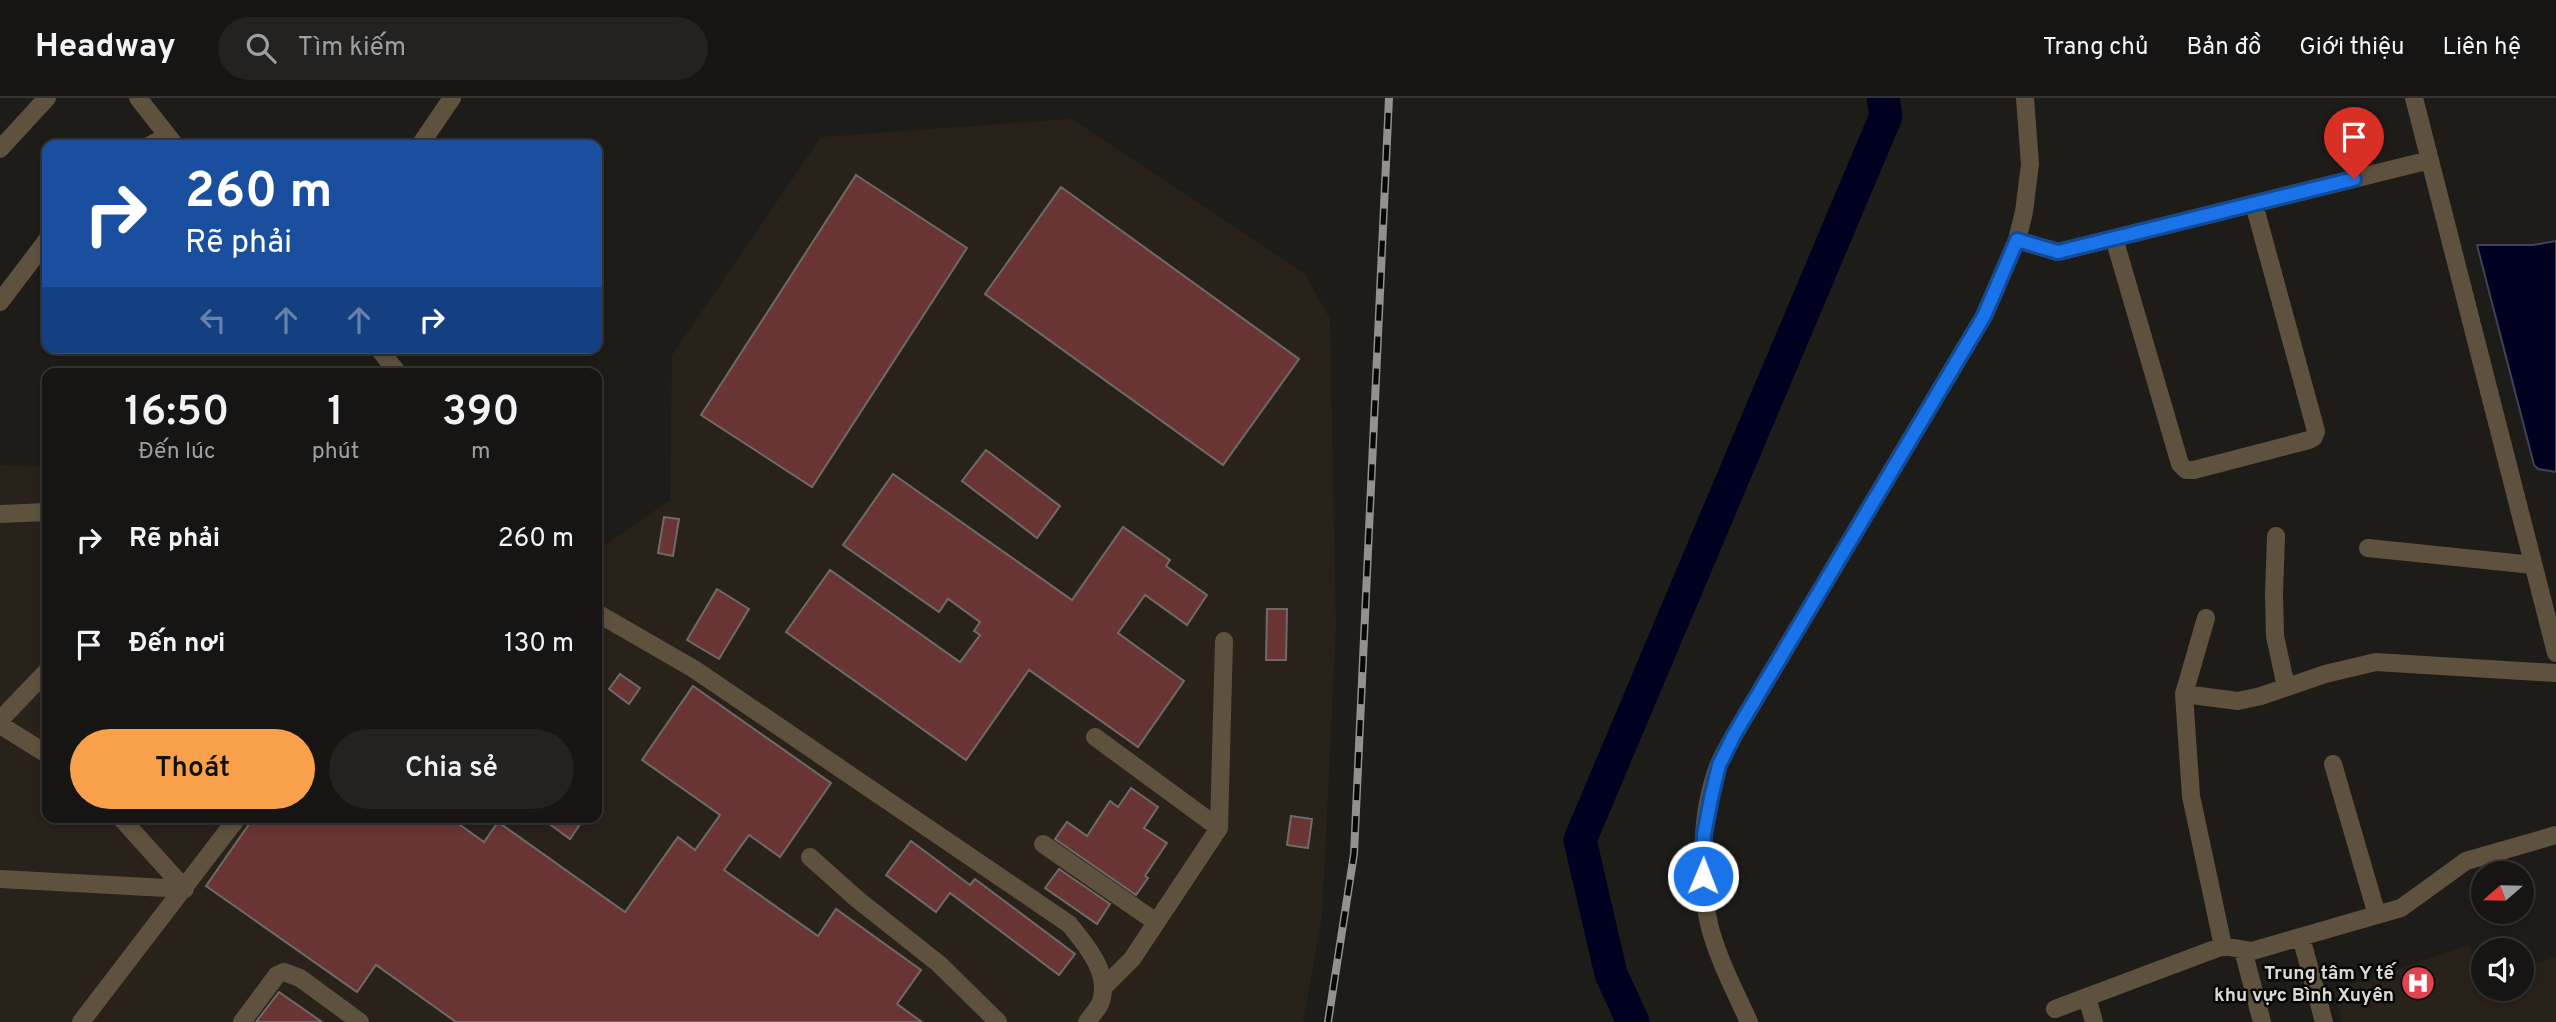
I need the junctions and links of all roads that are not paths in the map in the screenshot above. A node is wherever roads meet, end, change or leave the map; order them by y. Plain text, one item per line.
1 (47, 98) edge
2 (138, 98) edge
3 (452, 98) edge
4 (2025, 98) edge
5 (2414, 98) edge
6 (170, 140) edge
7 (424, 140) edge
8 (0, 148) edge
9 (2430, 160) junction
10 (2254, 204) junction
11 (2115, 238) junction
12 (2017, 240) junction
13 (42, 247) edge
14 (0, 302) edge
15 (383, 354) edge
16 (394, 368) edge
17 (42, 512) edge
18 (0, 514) edge
19 (2276, 537) dead end
20 (2368, 548) dead end
21 (2533, 565) junction
22 (602, 616) edge
23 (2206, 618) dead end
24 (1224, 641) dead end
25 (2556, 653) edge
26 (2556, 673) edge
27 (42, 676) edge
28 (2287, 687) junction
29 (2184, 694) junction
30 (0, 722) edge
31 (1095, 737) dead end
32 (42, 751) edge
33 (2333, 764) dead end
34 (125, 823) edge
35 (234, 823) edge
36 (1219, 828) junction
37 (2556, 835) edge
38 (1043, 844) dead end
39 (810, 857) dead end
40 (0, 879) edge
41 (185, 889) junction
42 (2377, 915) junction
43 (1156, 922) junction
44 (2301, 937) junction
45 (2223, 946) junction
46 (2243, 950) junction
47 (1103, 988) junction
48 (2087, 997) junction
49 (2055, 1009) dead end
50 (82, 1022) edge
51 (242, 1022) edge
52 (360, 1022) edge
53 (998, 1022) edge
54 (1087, 1022) edge
55 (1749, 1022) edge
56 (2094, 1022) edge
57 (2262, 1022) edge
58 (2325, 1022) edge

1 - 8 street
2 - 6 street
3 - 7 street
4 - 12 street
5 - 9 street
9 - 10 street
9 - 21 street
10 - 11 street
10 - 11 street
11 - 12 street
12 - 55 street
13 - 14 street
15 - 16 street
17 - 18 street
19 - 28 street
20 - 21 street
21 - 25 street
22 - 47 street
23 - 29 street
24 - 36 street
26 - 28 street
27 - 30 street
28 - 29 street
29 - 45 street
30 - 32 street
31 - 36 street
33 - 42 street
34 - 41 street
35 - 41 street
36 - 43 street
37 - 42 street
38 - 43 street
39 - 53 street
40 - 41 street
41 - 50 street
42 - 44 street
43 - 47 street
44 - 46 street
44 - 58 street
45 - 46 street
45 - 48 street
46 - 57 street
47 - 54 street
48 - 49 street
48 - 56 street
51 - 52 street

